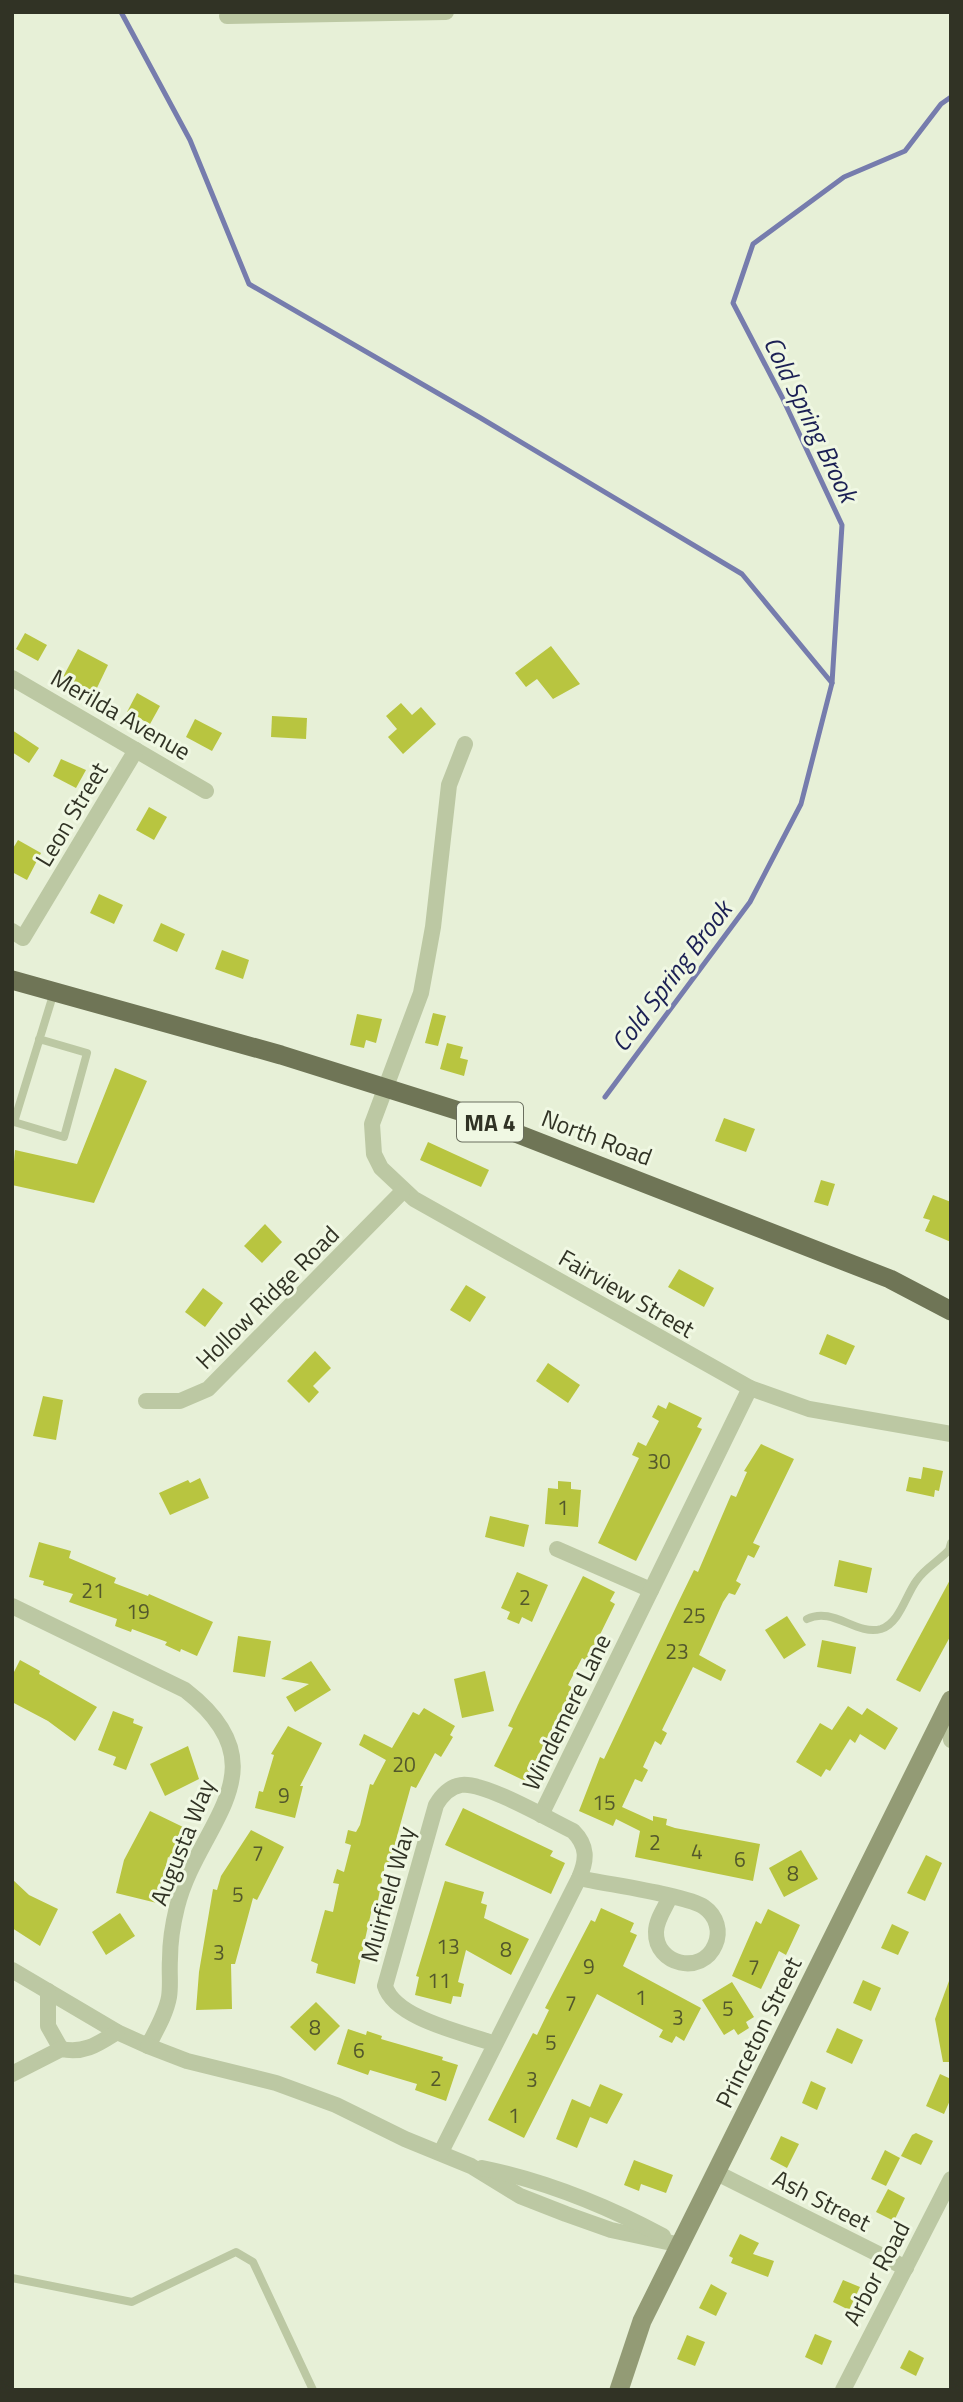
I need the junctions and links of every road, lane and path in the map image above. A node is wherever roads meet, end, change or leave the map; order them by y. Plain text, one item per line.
1 (446, 12) edge
2 (408, 13) edge
3 (255, 14) edge
4 (227, 16) dead end
5 (12, 678) edge
6 (466, 744) dead end
7 (136, 750) junction
8 (206, 791) dead end
9 (18, 934) edge
10 (12, 980) edge
11 (54, 992) junction
12 (39, 1039) junction
13 (386, 1088) junction
14 (403, 1191) junction
15 (951, 1311) edge
16 (750, 1388) junction
17 (146, 1401) dead end
18 (951, 1434) edge
19 (951, 1543) edge
20 (557, 1549) dead end
21 (651, 1590) junction
22 (12, 1606) edge
23 (807, 1619) dead end
24 (948, 1705) edge
25 (951, 1740) edge
26 (541, 1815) junction
27 (579, 1878) junction
28 (670, 1897) junction
29 (12, 1970) edge
30 (48, 1992) junction
31 (117, 2032) junction
32 (495, 2044) junction
33 (148, 2046) junction
34 (61, 2049) junction
35 (12, 2074) edge
36 (441, 2152) junction
37 (717, 2173) junction
38 (951, 2179) edge
39 (681, 2245) junction
40 (906, 2268) junction
41 (12, 2278) edge
42 (313, 2390) edge
43 (619, 2390) edge
44 (843, 2390) edge

1 - 2 street
2 - 3 street
3 - 4 street
5 - 7 street, Merilda Avenue
6 - 13 street, Fairview Street
7 - 8 street, Merilda Avenue
7 - 9 street, Leon Street
10 - 11 main road, North Road / MA 4
11 - 12 lane
11 - 13 main road, North Road / MA 4
12 - 12 lane
13 - 14 street, Fairview Street
13 - 15 main road, North Road / MA 4
14 - 16 street, Fairview Street
14 - 17 street, Hollow Ridge Road
16 - 18 street, Fairview Street
16 - 21 street, Windemere Lane
19 - 23 lane
20 - 21 street
21 - 26 street, Windemere Lane
22 - 33 street, Augusta Way
24 - 25 street
24 - 37 main road, Princeton Street
26 - 27 street, Windemere Lane
26 - 32 street, Muirfield Way
27 - 28 street
27 - 32 street, Windemere Lane
28 - 28 street
29 - 30 street
30 - 31 street
30 - 34 street
31 - 33 street
31 - 34 street
32 - 36 street, Windemere Lane
33 - 36 street
34 - 35 street
36 - 39 street
37 - 39 main road, Princeton Street
37 - 40 street, Ash Street
38 - 40 street, Arbor Road
39 - 43 main road, Princeton Street
40 - 44 street, Arbor Road
41 - 42 lane

